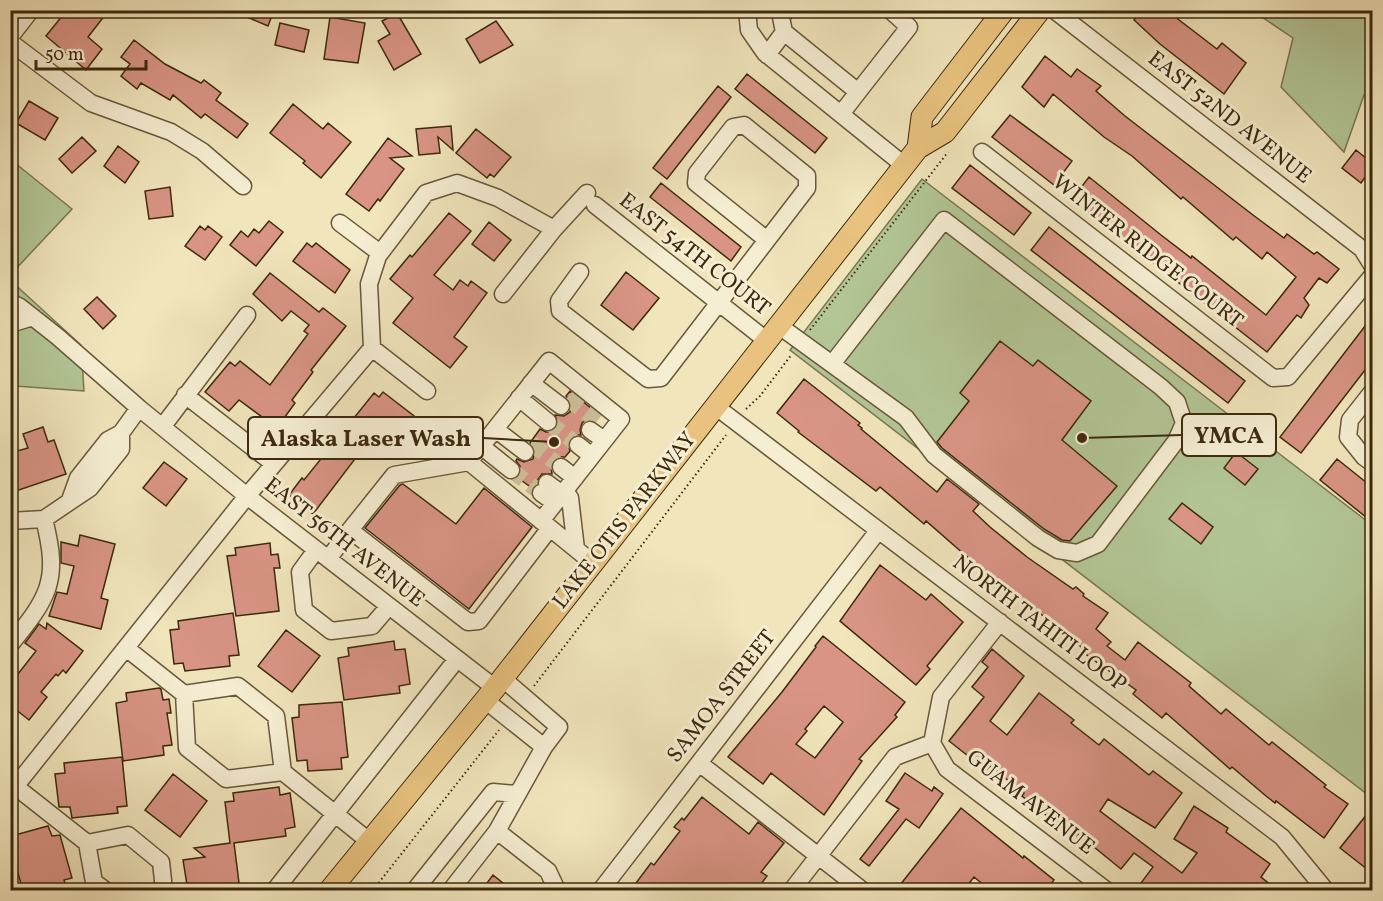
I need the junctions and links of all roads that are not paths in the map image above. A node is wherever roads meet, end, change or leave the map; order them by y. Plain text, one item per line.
1 (31, 10) edge
2 (747, 10) edge
3 (787, 10) edge
4 (890, 10) edge
5 (1004, 10) edge
6 (1040, 10) edge
7 (1054, 10) edge
8 (784, 32) junction
9 (10, 37) edge
10 (10, 42) edge
11 (767, 55) junction
12 (858, 92) junction
13 (840, 114) junction
14 (918, 148) junction
15 (982, 152) dead end
16 (905, 166) junction
17 (243, 186) dead end
18 (340, 223) dead end
19 (554, 229) junction
20 (767, 240) junction
21 (380, 253) junction
22 (1372, 265) edge
23 (580, 272) dead end
24 (1372, 276) edge
25 (503, 294) dead end
26 (10, 302) edge
27 (719, 303) junction
28 (247, 315) dead end
29 (33, 317) junction
30 (10, 324) edge
31 (772, 332) junction
32 (372, 348) junction
33 (832, 364) junction
34 (529, 386) junction
35 (427, 391) dead end
36 (1372, 392) edge
37 (185, 396) junction
38 (715, 406) junction
39 (139, 408) junction
40 (163, 426) junction
41 (492, 433) junction
42 (601, 444) junction
43 (469, 462) junction
44 (1372, 463) edge
45 (274, 464) junction
46 (565, 490) junction
47 (247, 496) junction
48 (44, 519) junction
49 (10, 521) edge
50 (545, 524) junction
51 (350, 530) junction
52 (878, 531) junction
53 (576, 549) junction
54 (322, 554) junction
55 (592, 563) junction
56 (388, 606) junction
57 (1000, 622) junction
58 (10, 645) edge
59 (126, 648) junction
60 (457, 659) junction
61 (494, 688) junction
62 (184, 694) junction
63 (932, 743) junction
64 (544, 747) junction
65 (699, 764) junction
66 (283, 772) junction
67 (13, 790) edge
68 (517, 794) junction
69 (335, 814) junction
70 (497, 831) junction
71 (370, 842) junction
72 (87, 843) junction
73 (819, 857) junction
74 (1327, 889) edge
75 (105, 891) edge
76 (164, 891) edge
77 (275, 891) edge
78 (330, 891) edge
79 (415, 891) edge
80 (451, 891) edge
81 (554, 891) edge
82 (601, 891) edge
83 (792, 891) edge
84 (862, 891) edge
85 (1106, 891) edge

1 - 9 street
2 - 11 street
3 - 8 street
4 - 12 street
5 - 14 main road, LAKE OTIS PARKWAY
6 - 14 main road, LAKE OTIS PARKWAY
7 - 22 street, EAST 52ND AVENUE
8 - 11 street
8 - 12 street
10 - 17 street
11 - 13 street
12 - 13 street
13 - 16 street
14 - 16 main road, LAKE OTIS PARKWAY
15 - 24 street, WINTER RIDGE COURT
16 - 31 main road, LAKE OTIS PARKWAY
18 - 21 street
19 - 21 street
19 - 25 street
19 - 27 street, EAST 54TH COURT
20 - 20 street
20 - 27 street
21 - 32 street
23 - 27 street
26 - 29 street, EAST 56TH AVENUE
27 - 31 street, EAST 54TH COURT
28 - 37 street
29 - 30 street
29 - 39 street, EAST 56TH AVENUE
31 - 33 street, EAST 54TH COURT
31 - 38 main road, LAKE OTIS PARKWAY
32 - 35 street
32 - 45 street
33 - 33 street, EAST 54TH COURT
34 - 34 street
34 - 41 street
34 - 42 street
36 - 44 street
37 - 40 street
37 - 45 street
38 - 52 street, NORTH TAHITI LOOP
38 - 55 main road, LAKE OTIS PARKWAY
39 - 40 street, EAST 56TH AVENUE
39 - 48 street
40 - 47 street, EAST 56TH AVENUE
41 - 41 street
41 - 43 street
42 - 42 street
42 - 46 street
43 - 50 street
43 - 51 street
45 - 47 street
46 - 46 street
46 - 50 street
46 - 53 street
47 - 54 street, EAST 56TH AVENUE
47 - 59 street
48 - 49 street
48 - 58 street
50 - 51 street
50 - 53 street
51 - 54 street
52 - 57 street, NORTH TAHITI LOOP
52 - 65 street, SAMOA STREET
53 - 55 street
54 - 56 street, EAST 56TH AVENUE
54 - 56 street
55 - 61 main road, LAKE OTIS PARKWAY
56 - 60 street, EAST 56TH AVENUE
57 - 63 street
57 - 74 street, NORTH TAHITI LOOP
59 - 62 street
59 - 67 street
60 - 61 street, EAST 56TH AVENUE
60 - 69 street
61 - 64 street
61 - 64 street
61 - 71 main road, LAKE OTIS PARKWAY
62 - 66 street
62 - 66 street
63 - 73 street
63 - 85 street, GUAM AVENUE
64 - 68 street
65 - 73 street
65 - 82 street, SAMOA STREET
66 - 69 street
67 - 72 street
68 - 70 street
68 - 79 street
69 - 71 street
69 - 77 street
70 - 80 street
70 - 81 street
71 - 78 main road, LAKE OTIS PARKWAY
72 - 75 street
72 - 76 street
73 - 83 street
73 - 84 street

